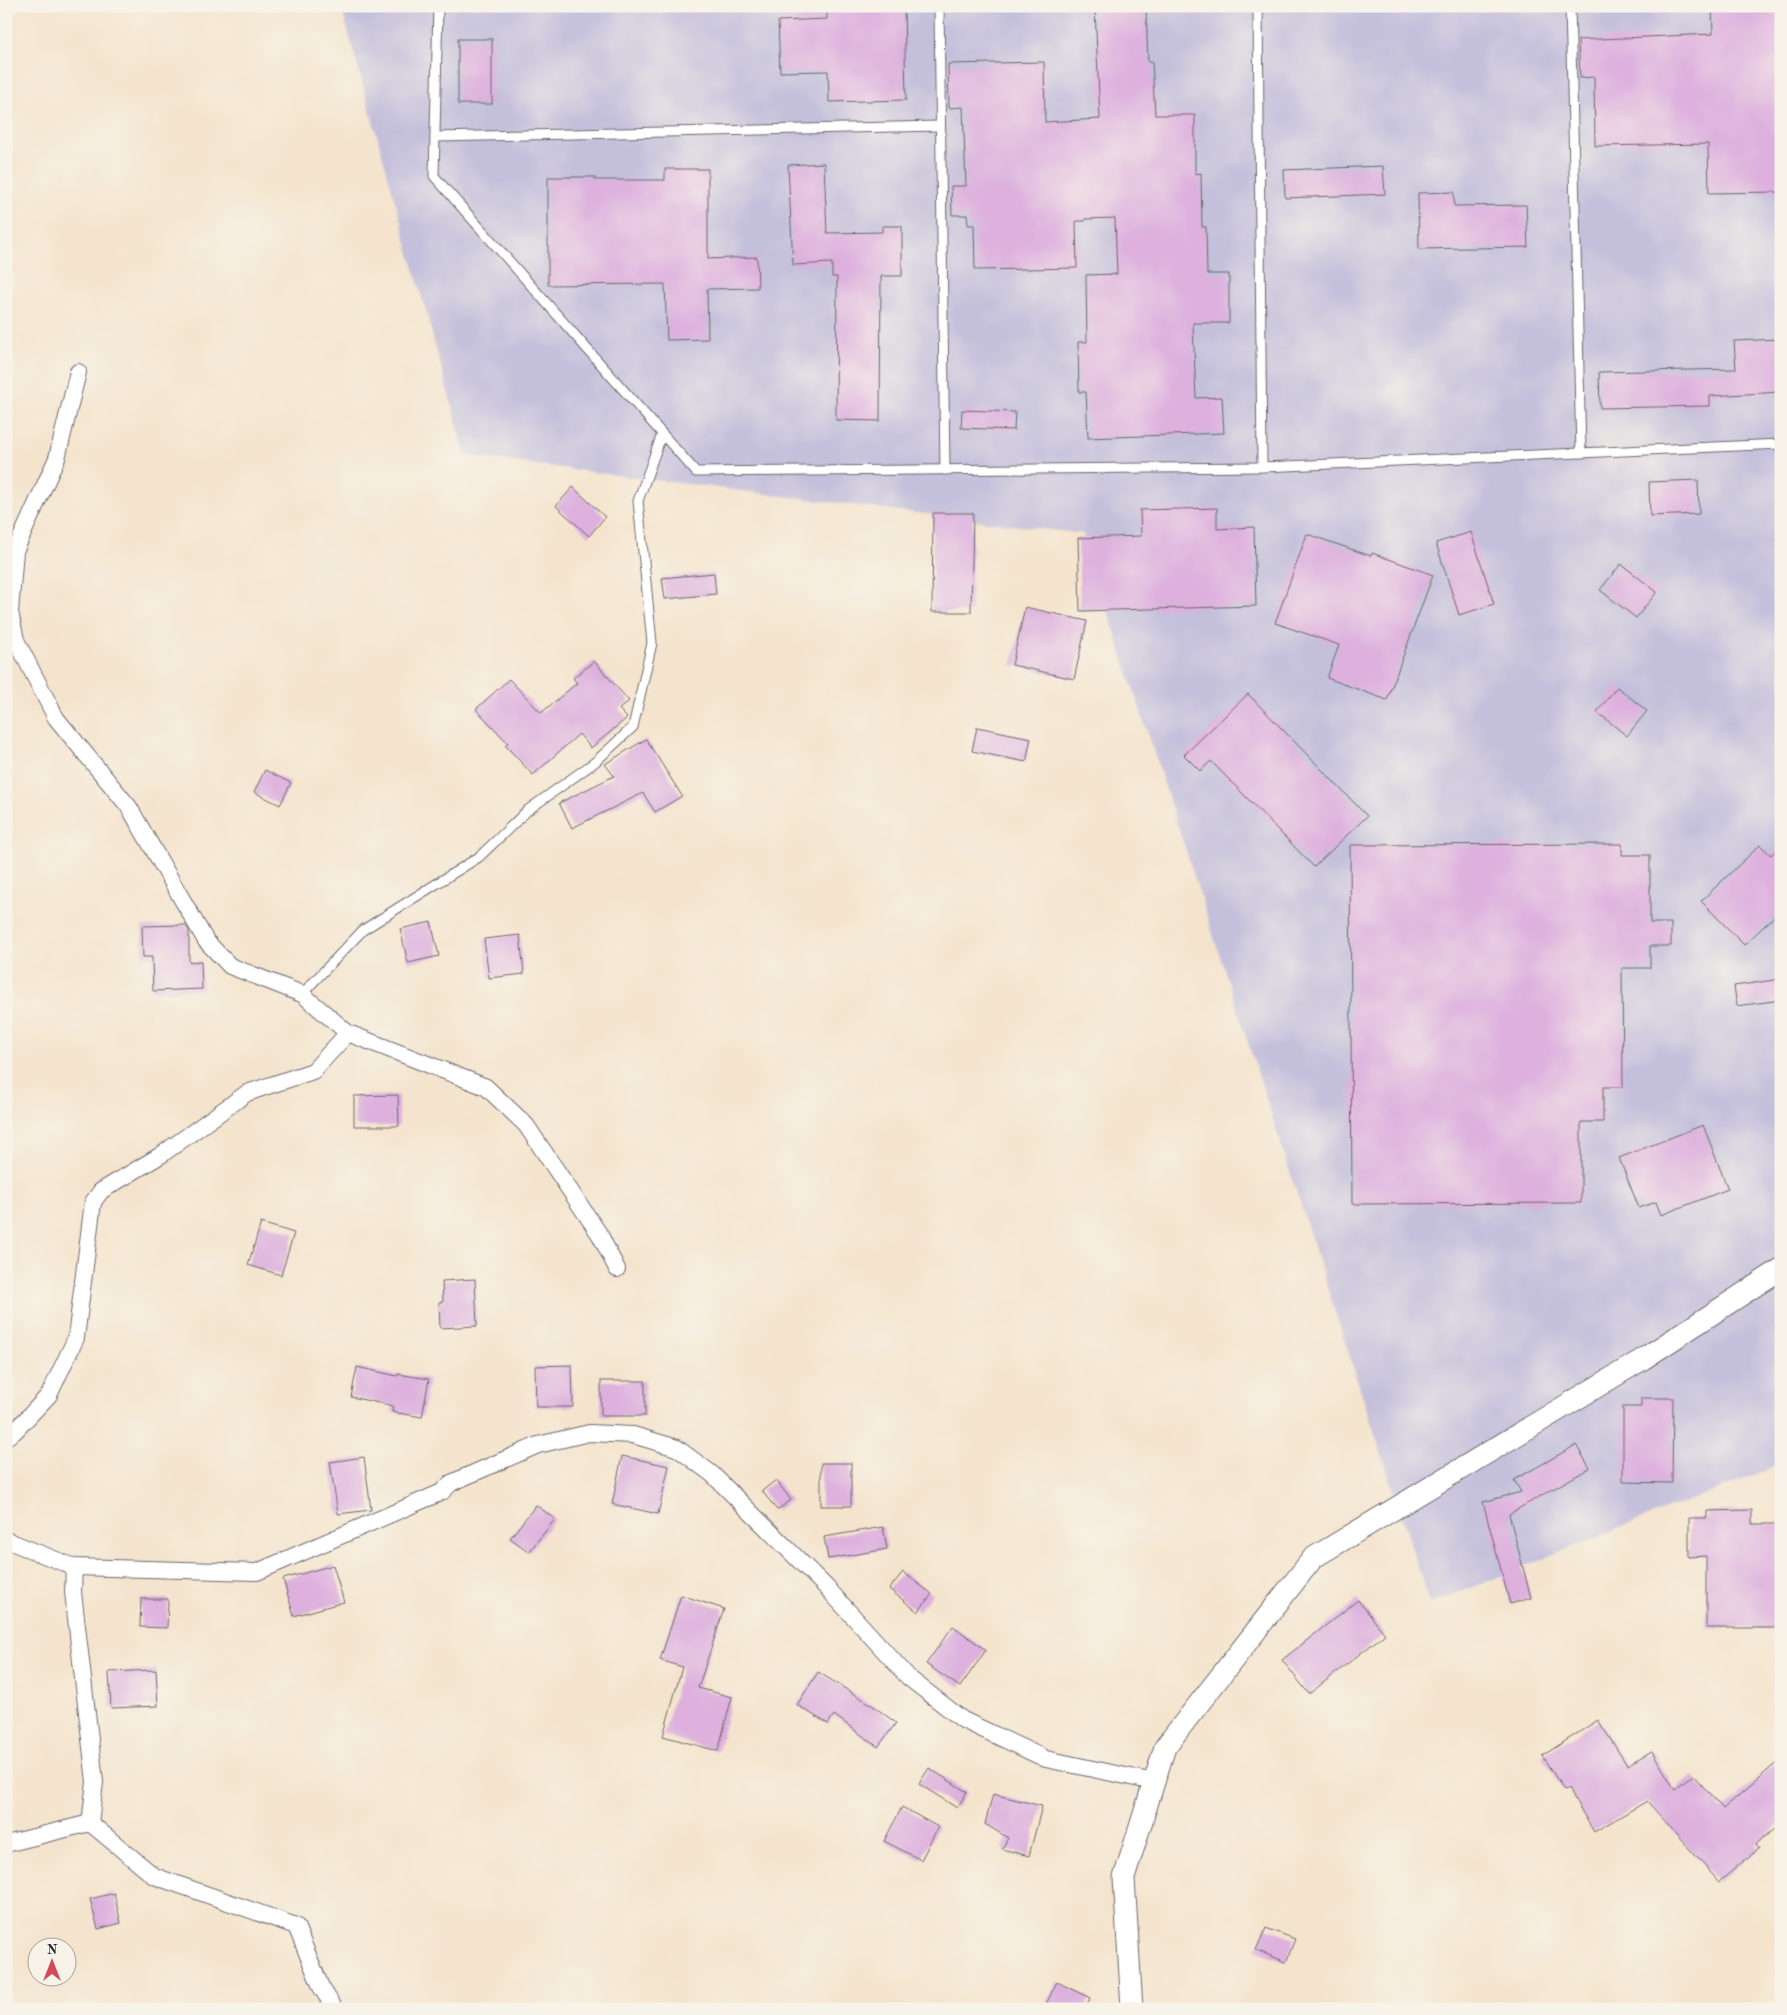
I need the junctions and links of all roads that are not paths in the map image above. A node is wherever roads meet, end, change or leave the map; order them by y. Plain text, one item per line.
1 (438, 6) edge
2 (939, 6) edge
3 (1258, 6) edge
4 (1570, 6) edge
5 (940, 126) junction
6 (435, 137) junction
7 (78, 372) dead end
8 (662, 434) junction
9 (1781, 444) edge
10 (1581, 453) junction
11 (1262, 467) junction
12 (944, 470) junction
13 (302, 994) junction
14 (348, 1033) junction
15 (1781, 1268) edge
16 (617, 1269) dead end
17 (6, 1437) edge
18 (6, 1540) edge
19 (74, 1567) junction
20 (1154, 1782) junction
21 (90, 1823) junction
22 (6, 1844) edge
23 (335, 2009) edge
24 (1132, 2009) edge

1 - 6 lane
2 - 5 lane
3 - 11 lane
4 - 10 lane
5 - 6 lane
5 - 12 lane
6 - 8 lane
7 - 13 street
8 - 12 lane
8 - 13 lane
9 - 10 lane
10 - 11 lane
11 - 12 lane
13 - 14 street
14 - 16 street
14 - 17 street
15 - 20 street
18 - 19 street
19 - 20 street
19 - 21 street
20 - 24 street
21 - 22 street
21 - 23 street

